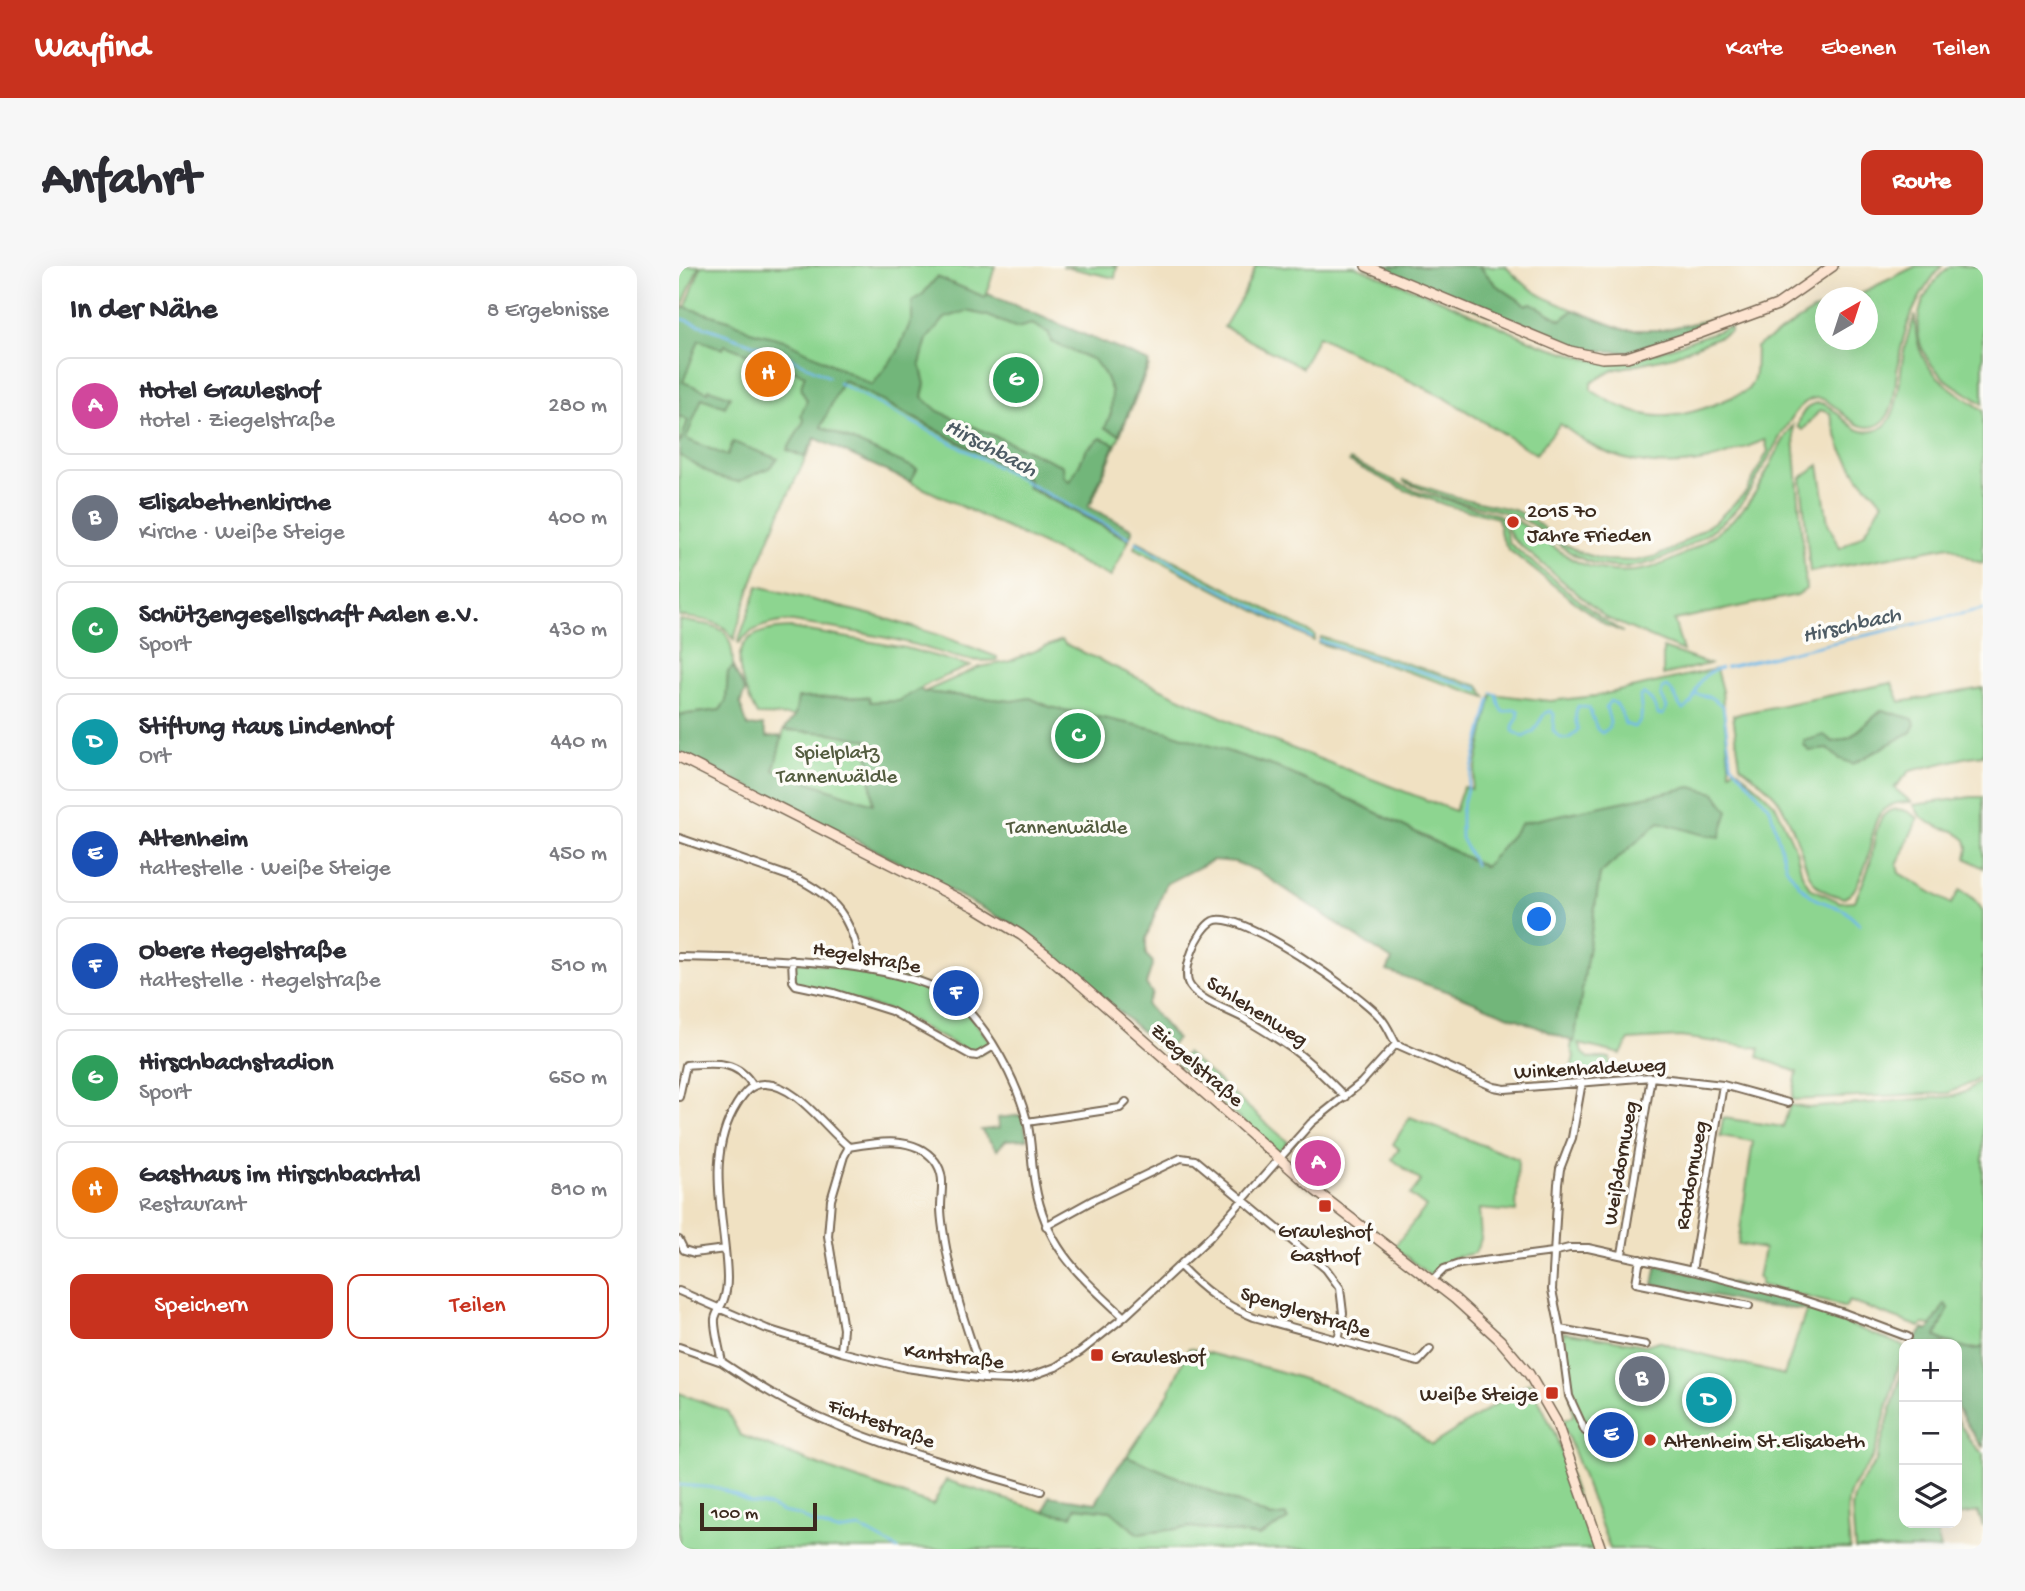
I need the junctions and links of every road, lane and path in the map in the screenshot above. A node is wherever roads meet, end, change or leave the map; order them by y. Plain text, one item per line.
1 (1366, 266) edge
2 (1833, 266) edge
3 (679, 757) edge
4 (679, 838) edge
5 (679, 957) edge
6 (792, 960) junction
7 (862, 968) junction
8 (1396, 1044) junction
9 (994, 1046) junction
10 (1651, 1077) junction
11 (1582, 1082) junction
12 (1723, 1085) junction
13 (753, 1086) junction
14 (679, 1097) edge
15 (1345, 1097) junction
16 (1126, 1102) dead end
17 (1789, 1103) dead end
18 (1027, 1122) junction
19 (849, 1147) junction
20 (1279, 1158) junction
21 (1244, 1201) junction
22 (1046, 1226) junction
23 (679, 1240) edge
24 (725, 1249) junction
25 (1553, 1252) junction
26 (1622, 1254) junction
27 (1640, 1259) junction
28 (1180, 1266) junction
29 (1692, 1271) junction
30 (1432, 1281) junction
31 (679, 1291) edge
32 (1749, 1306) dead end
33 (719, 1310) junction
34 (1124, 1317) junction
35 (1560, 1329) junction
36 (1908, 1337) dead end
37 (1338, 1341) junction
38 (1646, 1345) dead end
39 (679, 1348) edge
40 (1430, 1349) dead end
41 (841, 1352) junction
42 (722, 1362) junction
43 (984, 1379) junction
44 (1585, 1431) dead end
45 (1041, 1491) dead end
46 (1601, 1549) edge

1 - 2 main road
3 - 20 main road, Ziegelstraße
4 - 7 street
5 - 6 street, Hegelstraße
6 - 7 street, Hegelstraße
6 - 9 street, Hegelstraße
7 - 9 street, Hegelstraße
8 - 11 street, Winkenhaldeweg
8 - 15 street
8 - 15 street, Schlehenweg
9 - 18 street, Hegelstraße
10 - 11 street, Winkenhaldeweg
10 - 12 street, Winkenhaldeweg
10 - 26 street, Weißdornweg
11 - 25 street
12 - 17 street, Winkenhaldeweg
12 - 29 street, Rotdornweg
13 - 14 street
13 - 19 street
13 - 24 street
15 - 20 street
16 - 18 street
18 - 22 street, Hegelstraße
19 - 41 street
19 - 43 street
20 - 21 street, Kantstraße
20 - 30 main road, Ziegelstraße
21 - 22 street
21 - 28 street, Kantstraße
21 - 37 street
22 - 34 street, Hegelstraße
23 - 24 street
24 - 33 street
25 - 26 street
25 - 30 street
25 - 35 street
26 - 27 street
27 - 29 street
27 - 32 street
28 - 34 street, Kantstraße
28 - 37 street, Spenglerstraße
29 - 36 street
30 - 46 main road, Ziegelstraße
31 - 33 street, Kantstraße
33 - 41 street, Kantstraße
33 - 42 street
34 - 43 street, Kantstraße
35 - 38 street
35 - 44 street
37 - 40 street, Spenglerstraße
39 - 42 street, Fichtestraße
41 - 43 street, Kantstraße
42 - 45 street, Fichtestraße

